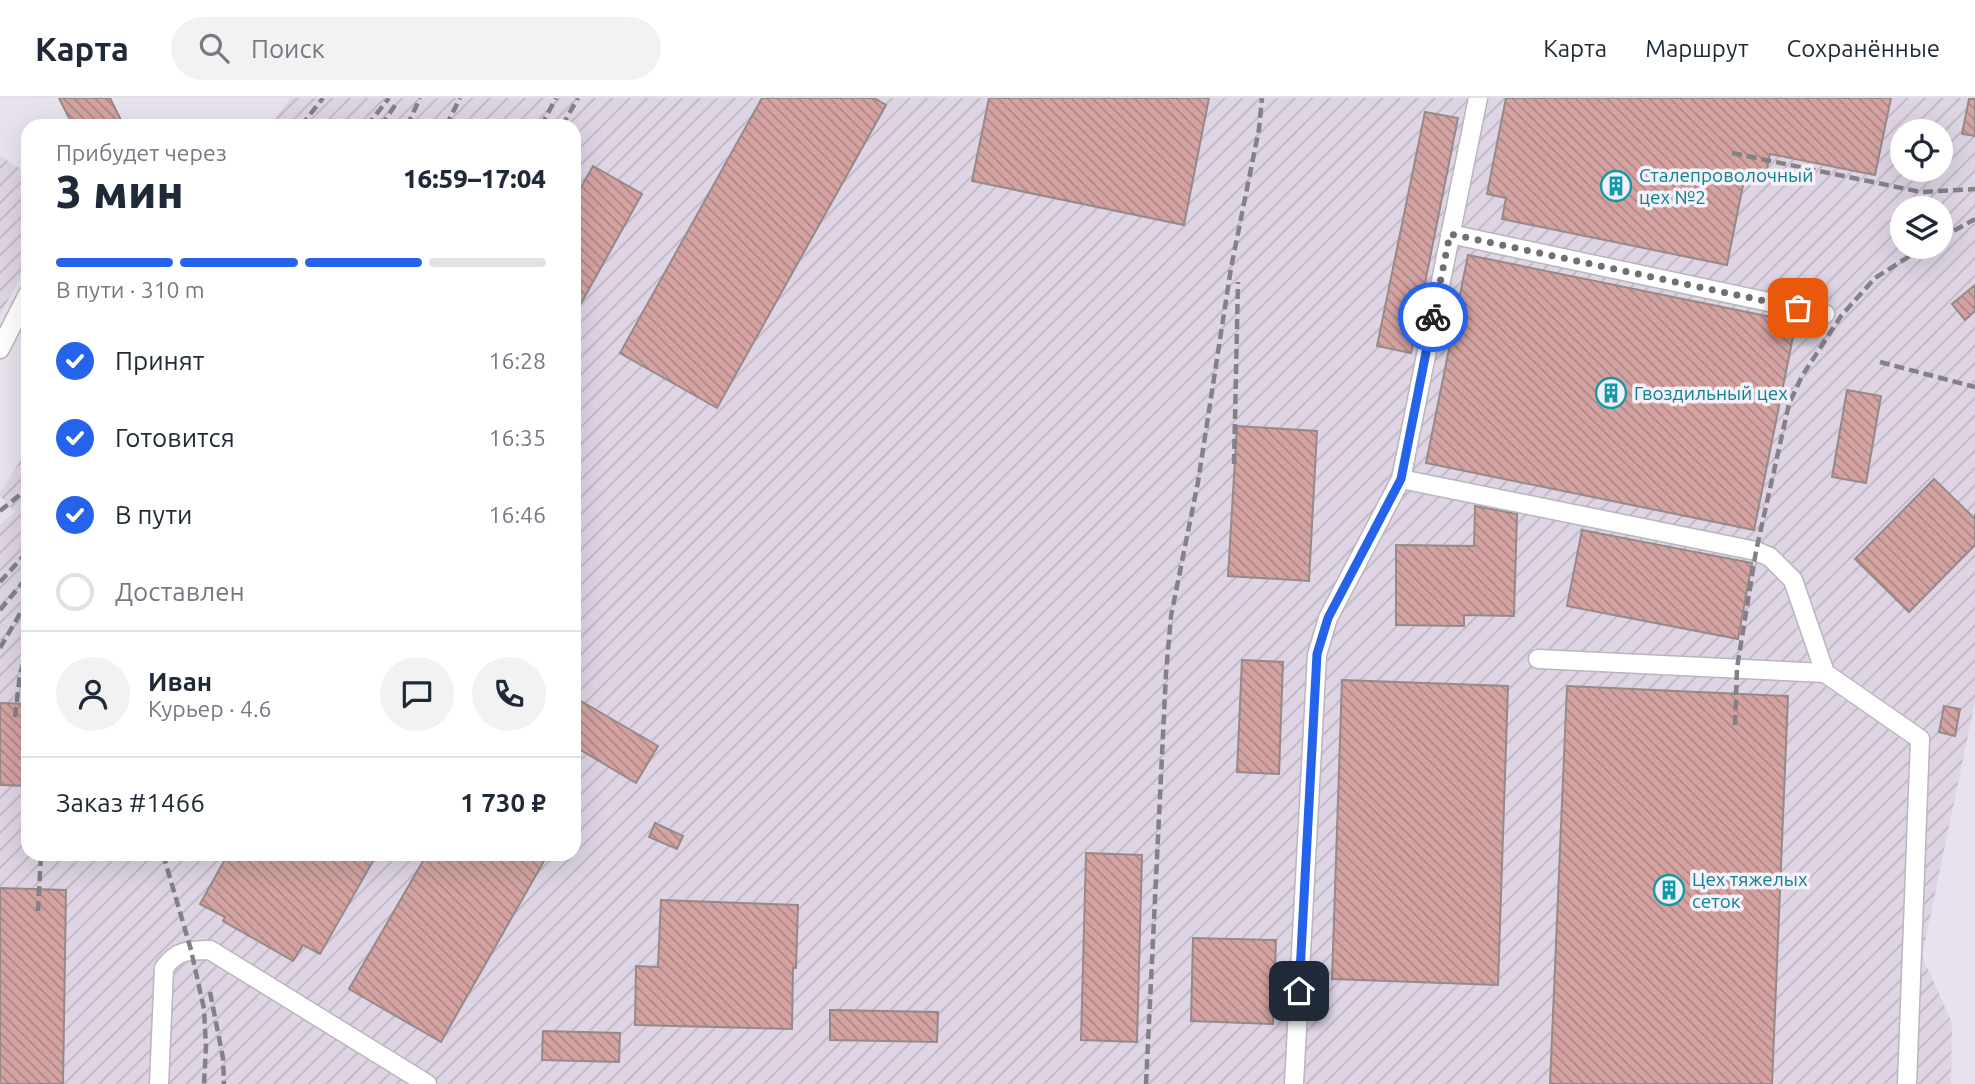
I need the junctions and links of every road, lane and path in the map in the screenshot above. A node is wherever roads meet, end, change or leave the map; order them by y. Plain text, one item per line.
1 (1478, 98) edge
2 (1450, 234) junction
3 (21, 308) edge
4 (1825, 314) dead end
5 (0, 349) edge
6 (1401, 479) junction
7 (1538, 659) dead end
8 (1825, 673) junction
9 (159, 1084) edge
10 (427, 1084) edge
11 (1294, 1084) edge
12 (1907, 1084) edge

1 - 2 lane
2 - 4 lane
2 - 6 lane
3 - 5 lane
6 - 8 lane
6 - 11 lane
7 - 8 lane
8 - 12 lane
9 - 10 lane

